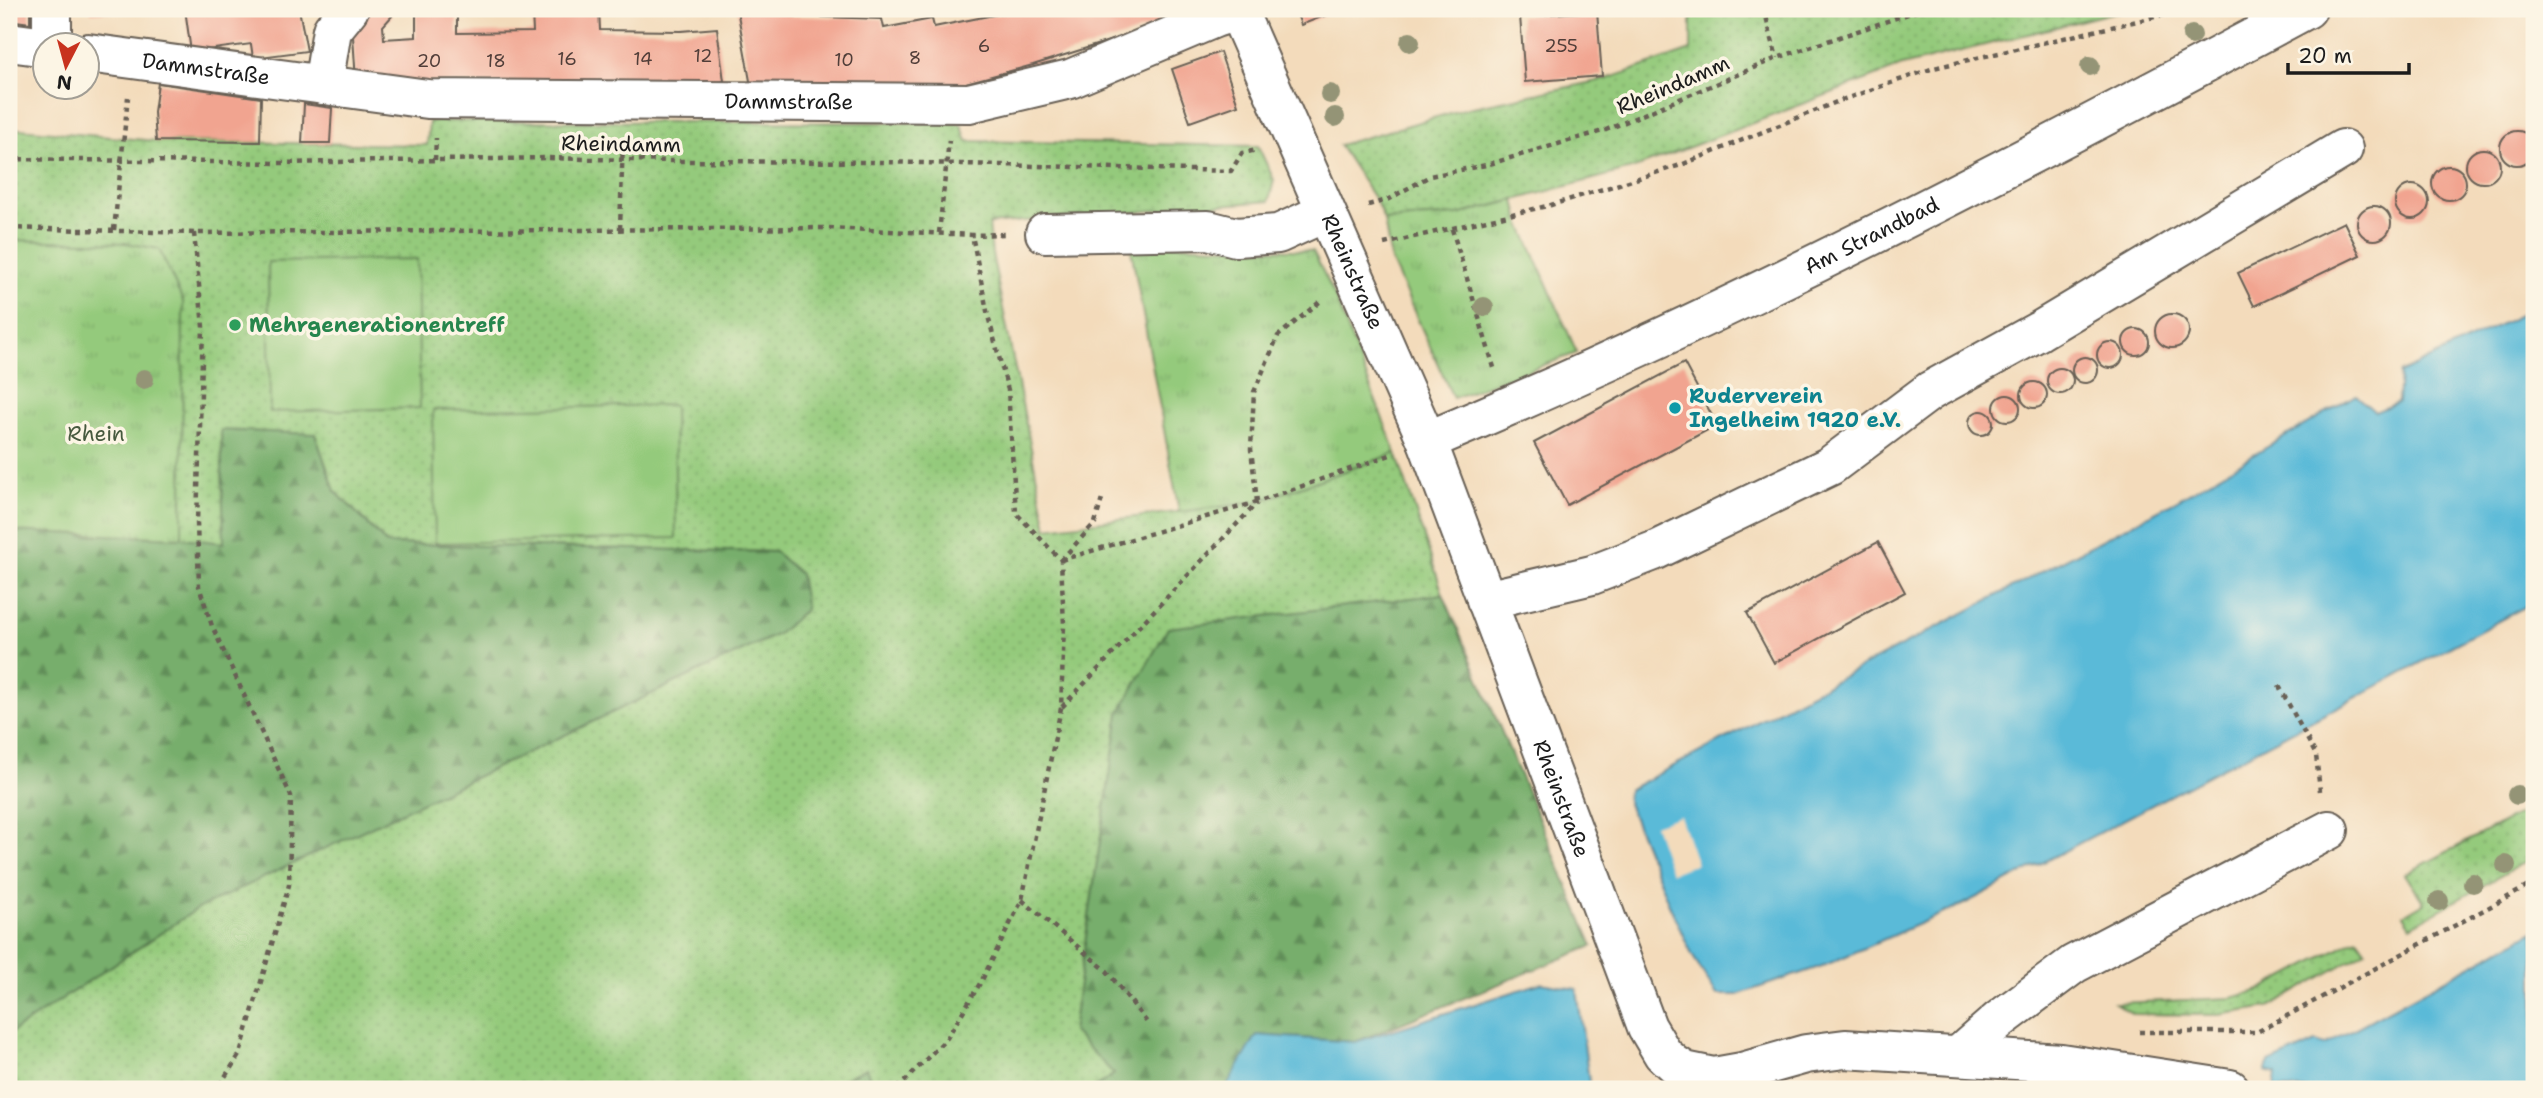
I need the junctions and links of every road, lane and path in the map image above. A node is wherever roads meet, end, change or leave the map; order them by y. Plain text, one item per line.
1 (52, 9) edge
2 (349, 9) edge
3 (1764, 9) edge
4 (1923, 9) edge
5 (2189, 9) edge
6 (2307, 9) edge
7 (1237, 10) edge
8 (52, 32) edge
9 (9, 42) edge
10 (32, 45) edge
11 (102, 54) edge
12 (133, 58) junction
13 (1777, 58) junction
14 (323, 85) junction
15 (2343, 149) dead end
16 (1242, 153) dead end
17 (9, 159) edge
18 (621, 160) junction
19 (121, 162) junction
20 (948, 164) junction
21 (1320, 218) junction
22 (9, 228) edge
23 (1452, 228) junction
24 (620, 229) junction
25 (114, 230) junction
26 (194, 233) junction
27 (939, 233) junction
28 (1045, 233) joint
29 (972, 235) junction
30 (1352, 270) junction
31 (1516, 404) junction
32 (1427, 441) junction
33 (1102, 499) dead end
34 (1257, 502) junction
35 (1061, 560) junction
36 (1486, 600) junction
37 (2279, 686) dead end
38 (1061, 708) junction
39 (2316, 755) dead end
40 (2329, 830) dead end
41 (2534, 883) edge
42 (1022, 900) junction
43 (1149, 1025) dead end
44 (2136, 1032) dead end
45 (1958, 1056) junction
46 (218, 1089) edge
47 (897, 1089) edge
48 (2230, 1089) edge

1 - 8 street
2 - 14 street
3 - 13 path
4 - 13 path, Rheindamm
5 - 23 path
6 - 31 street, Am Strandbad
7 - 14 street, Dammstraße
7 - 21 street, Rheinstraße
9 - 10 street
11 - 12 street, Dammstraße
12 - 14 street, Dammstraße
12 - 19 path
13 - 21 path, Rheindamm
15 - 36 street
16 - 20 path, Rheindamm
17 - 19 path, Rheindamm
18 - 19 path, Rheindamm
18 - 20 path, Rheindamm
18 - 24 path
19 - 25 path
20 - 27 path
21 - 28 street
21 - 30 street, Rheinstraße
22 - 25 path
23 - 30 path
23 - 31 path
24 - 26 path
24 - 27 path
25 - 26 path
26 - 46 path
27 - 29 path
28 - 29 path
29 - 35 path
30 - 32 street, Rheinstraße
30 - 34 path
31 - 32 street, Am Strandbad
32 - 34 path
32 - 36 street, Rheinstraße
33 - 35 path
34 - 35 path
34 - 38 path
35 - 38 path
36 - 45 street, Rheinstraße
37 - 39 path
38 - 42 path
40 - 45 street
41 - 44 path
42 - 43 path
42 - 47 path
45 - 48 street, Rheinstraße

